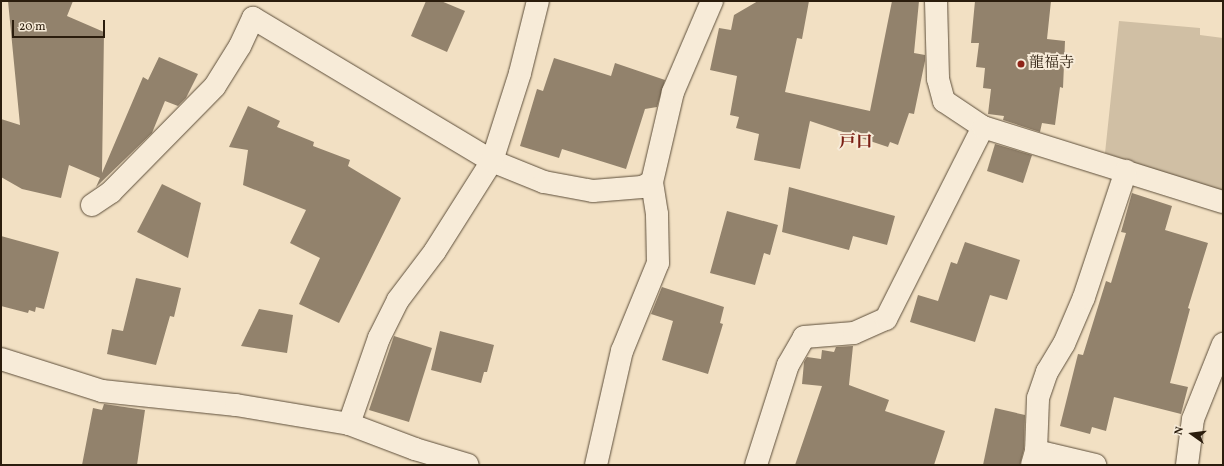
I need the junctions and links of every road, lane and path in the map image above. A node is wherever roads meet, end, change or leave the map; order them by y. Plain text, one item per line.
1 (538, 1) edge
2 (712, 1) edge
3 (936, 1) edge
4 (983, 127) junction
5 (492, 161) junction
6 (1126, 171) junction
7 (652, 182) junction
8 (1223, 202) edge
9 (92, 205) dead end
10 (1223, 344) edge
11 (1, 359) edge
12 (349, 424) junction
13 (1034, 458) edge
14 (468, 465) edge
15 (596, 465) edge
16 (756, 465) edge
17 (1095, 465) edge
18 (1187, 465) edge

1 - 5 street
2 - 7 street
3 - 4 street
4 - 6 street
4 - 16 street
5 - 7 street
5 - 9 street
5 - 12 street
6 - 8 street
6 - 13 street
7 - 15 street
10 - 18 street
11 - 12 street
12 - 14 street
13 - 17 street

